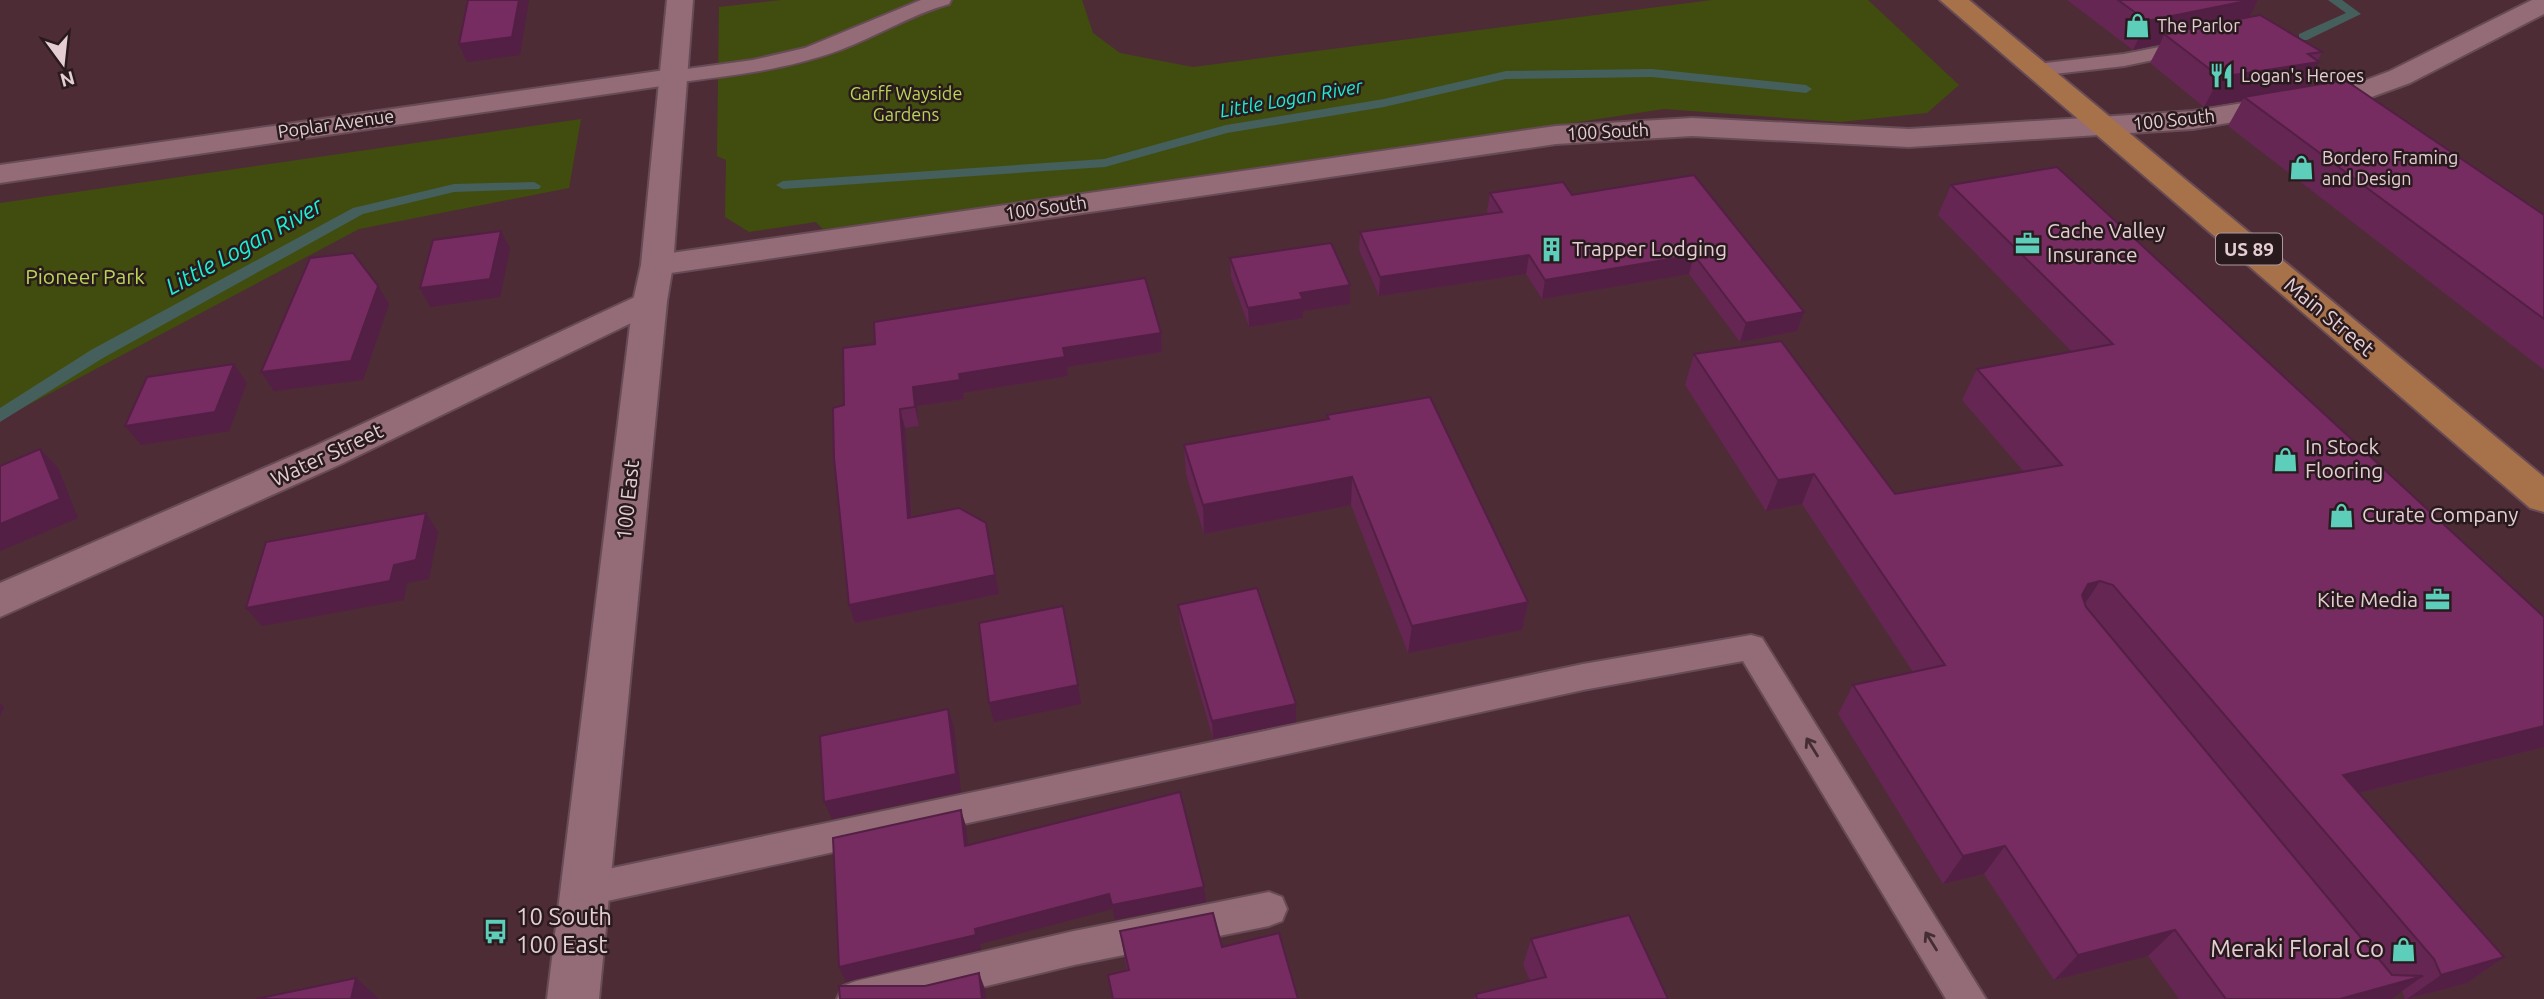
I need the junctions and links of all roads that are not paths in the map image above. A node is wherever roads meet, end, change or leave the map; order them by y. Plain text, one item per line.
1 (680, 0) edge
2 (942, 0) edge
3 (1953, 0) edge
4 (2544, 4) edge
5 (2204, 44) edge
6 (2037, 70) junction
7 (671, 86) junction
8 (2105, 127) junction
9 (0, 174) edge
10 (656, 266) junction
11 (2544, 498) edge
12 (0, 601) edge
13 (584, 890) junction
14 (1269, 909) dead end
15 (573, 999) edge
16 (856, 999) edge
17 (1967, 999) edge

1 - 7 street, 100 East
2 - 7 lane
3 - 6 highway, Main Street / US 89
4 - 8 street, 100 South
5 - 6 lane
6 - 8 highway, Main Street / US 89
7 - 9 street, Poplar Avenue
7 - 10 street, 100 East
8 - 10 street, 100 South
8 - 11 highway, Main Street / US 89
10 - 12 street, Water Street
10 - 13 street, 100 East
13 - 15 street, 100 East
17 -> 13 lane
14 - 16 lane

